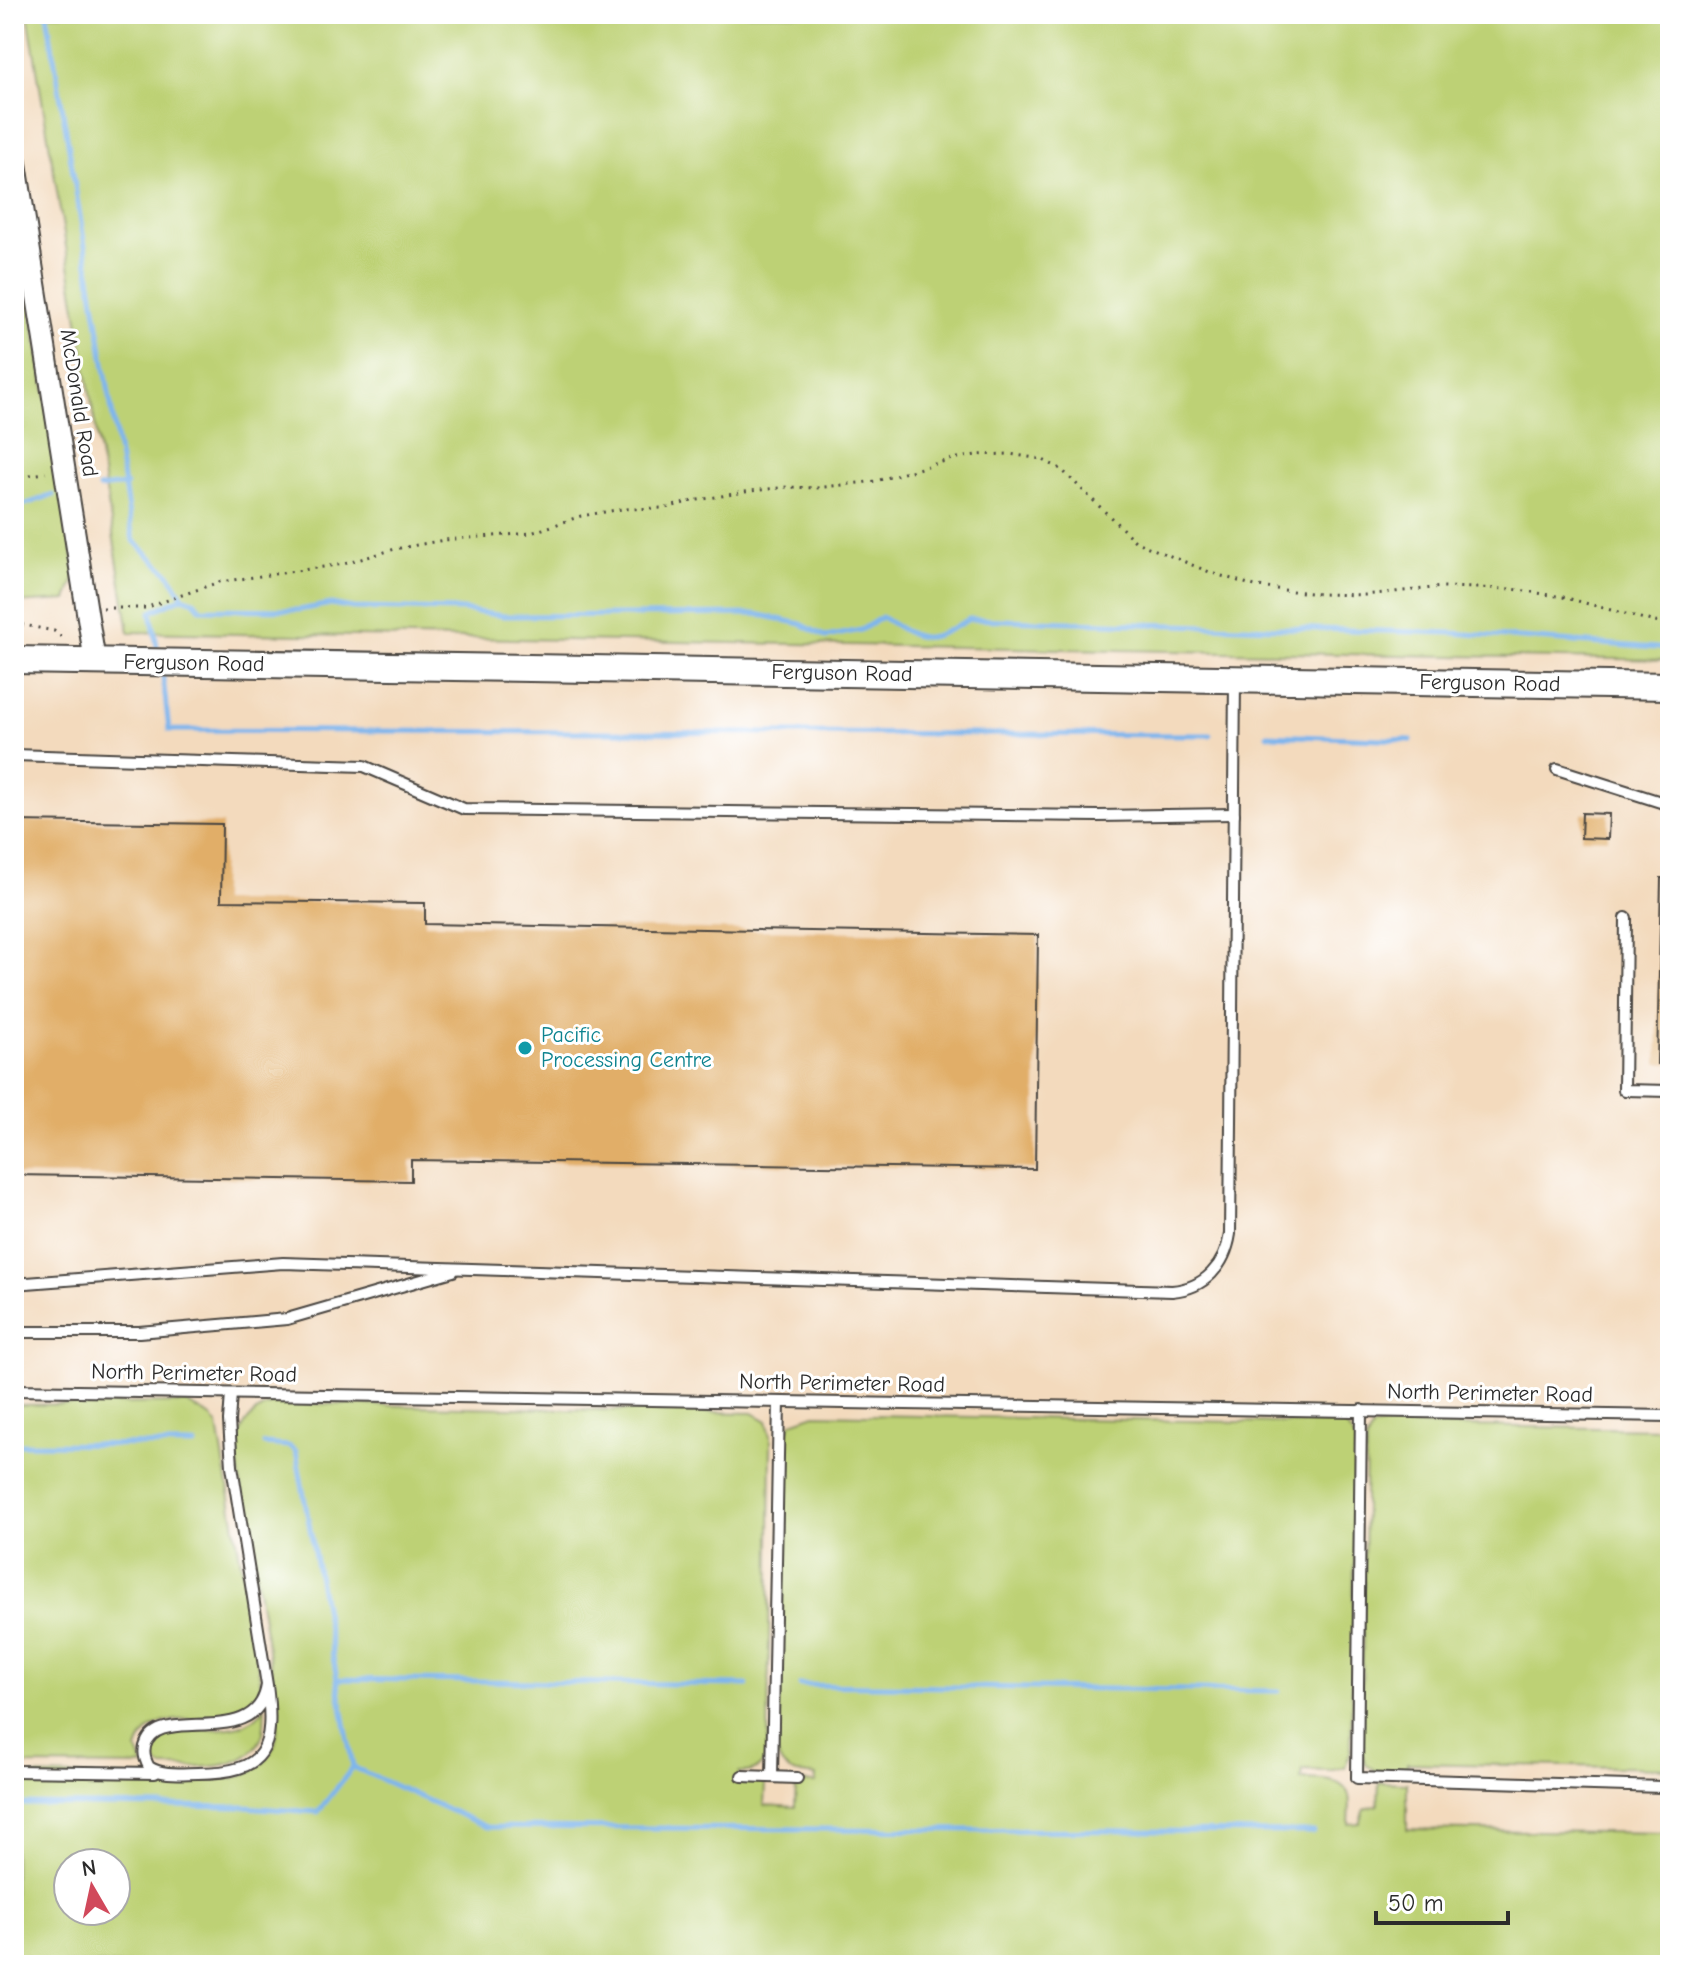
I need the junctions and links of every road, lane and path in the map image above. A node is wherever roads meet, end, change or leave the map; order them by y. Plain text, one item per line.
1 (14, 151) edge
2 (47, 473) dead end
3 (14, 477) edge
4 (88, 611) junction
5 (14, 623) edge
6 (1670, 626) edge
7 (69, 641) dead end
8 (14, 660) edge
9 (95, 662) junction
10 (1235, 678) junction
11 (1670, 686) edge
12 (14, 755) edge
13 (1557, 769) dead end
14 (1670, 805) edge
15 (1234, 814) junction
16 (1626, 918) dead end
17 (1670, 1091) edge
18 (464, 1268) junction
19 (14, 1284) edge
20 (14, 1332) edge
21 (14, 1390) edge
22 (231, 1394) junction
23 (779, 1402) junction
24 (1361, 1410) junction
25 (1670, 1416) edge
26 (267, 1685) junction
27 (14, 1771) edge
28 (161, 1773) junction
29 (742, 1776) dead end
30 (772, 1777) junction
31 (797, 1778) dead end
32 (1663, 1787) dead end

1 - 4 street, McDonald Road
2 - 3 path
4 - 6 path
4 - 9 street, McDonald Road
5 - 7 path
8 - 9 street, Ferguson Road
9 - 10 street, Ferguson Road
10 - 11 street, Ferguson Road
10 - 15 lane
12 - 15 lane
13 - 14 lane
15 - 18 lane
16 - 17 lane
18 - 19 lane
18 - 20 lane
21 - 22 lane, North Perimeter Road
22 - 23 lane, North Perimeter Road
22 - 26 lane
23 - 24 lane, North Perimeter Road
23 - 30 lane
24 - 25 lane, North Perimeter Road
24 - 32 lane
26 - 28 lane
26 - 28 lane
27 - 28 lane
29 - 30 lane
30 - 31 lane

